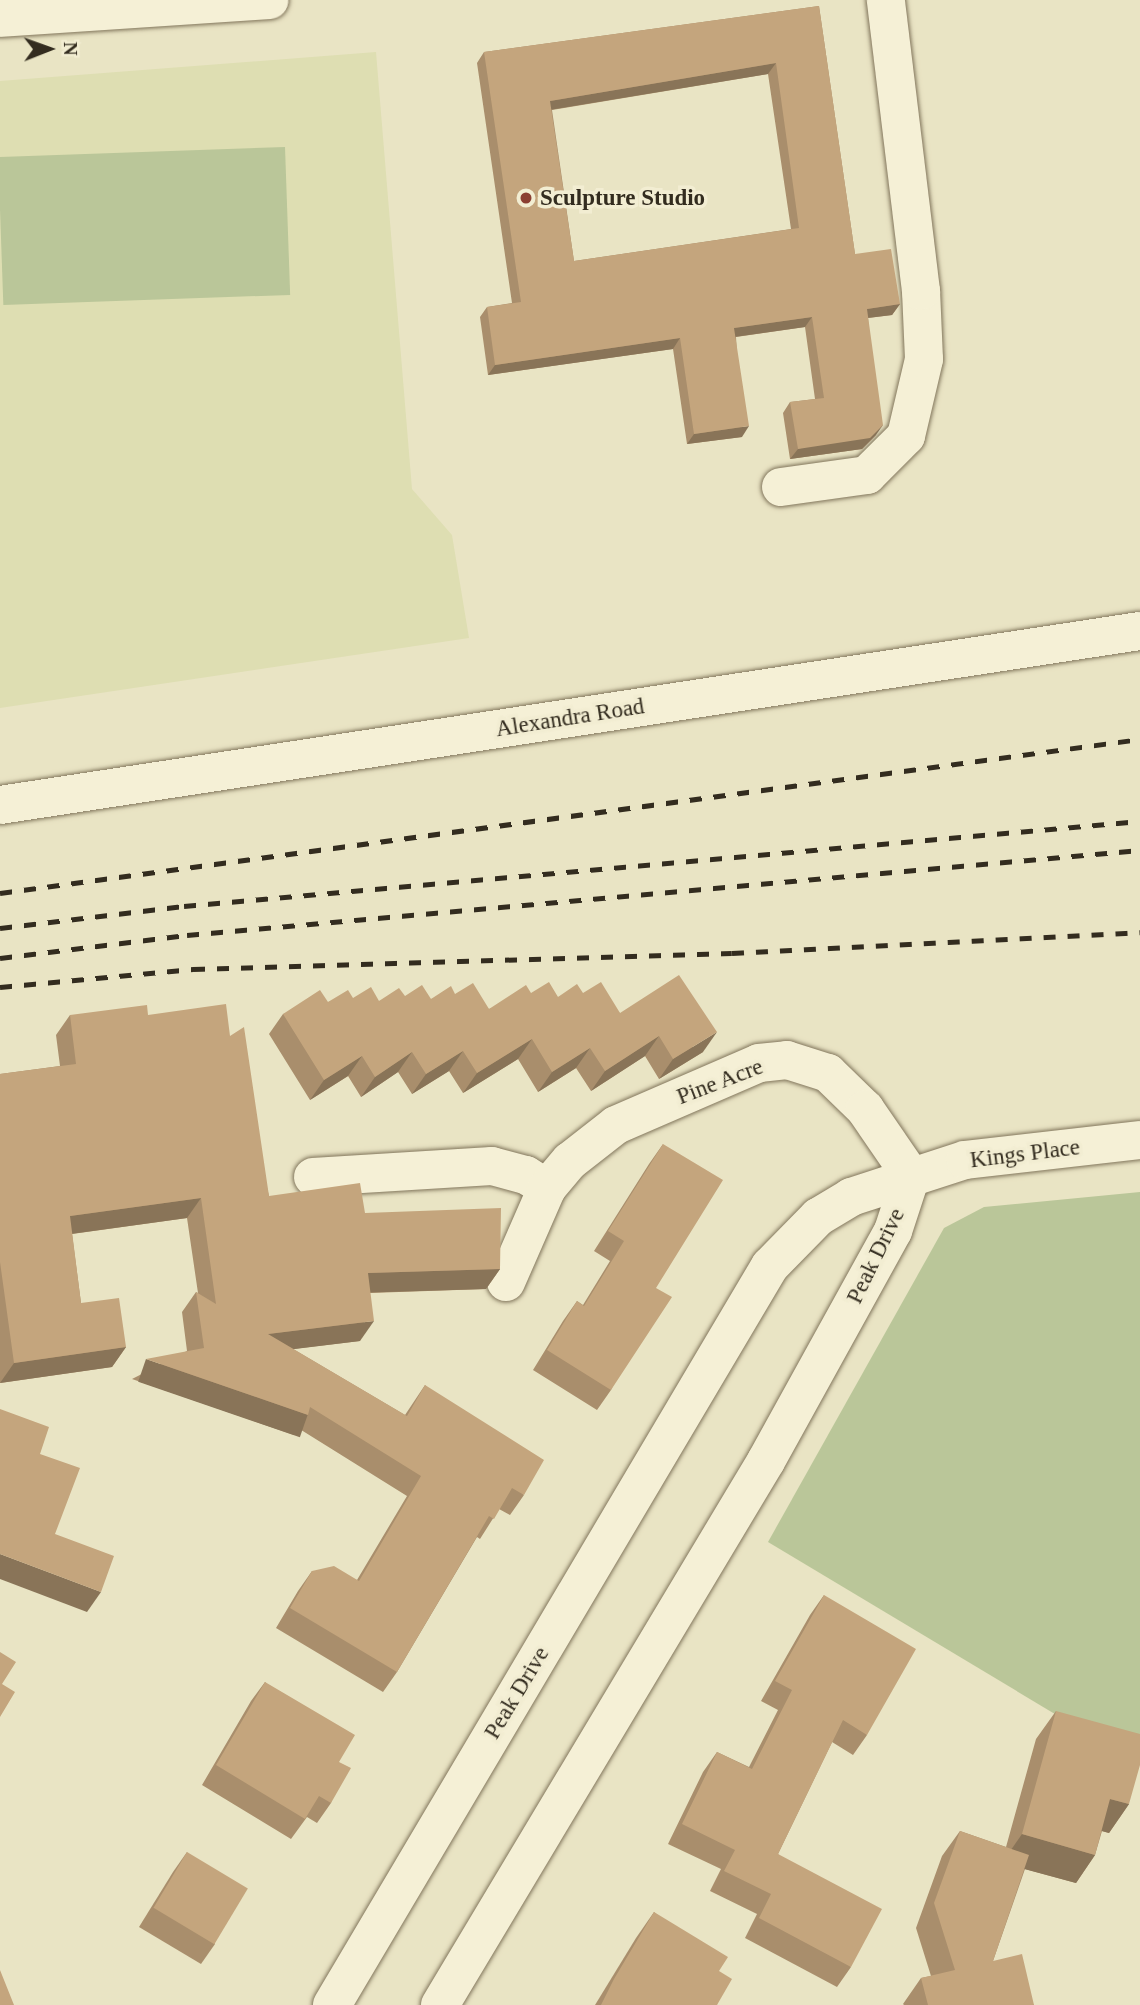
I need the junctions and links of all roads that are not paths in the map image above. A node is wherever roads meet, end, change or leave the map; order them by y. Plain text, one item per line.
1 (269, 0) edge
2 (886, 0) edge
3 (36, 8) edge
4 (0, 18) edge
5 (781, 487) dead end
6 (1140, 631) edge
7 (0, 806) edge
8 (1140, 1140) edge
9 (911, 1176) junction
10 (313, 1177) dead end
11 (547, 1188) junction
12 (506, 1282) dead end
13 (332, 2005) edge
14 (440, 2005) edge

1 - 3 street
2 - 5 street
3 - 4 street
6 - 7 street, Alexandra Road
8 - 9 street, Kings Place
9 - 11 street, Pine Acre
9 - 13 street, Peak Drive
9 - 14 street, Peak Drive
10 - 11 street
11 - 12 street, Pine Acre

